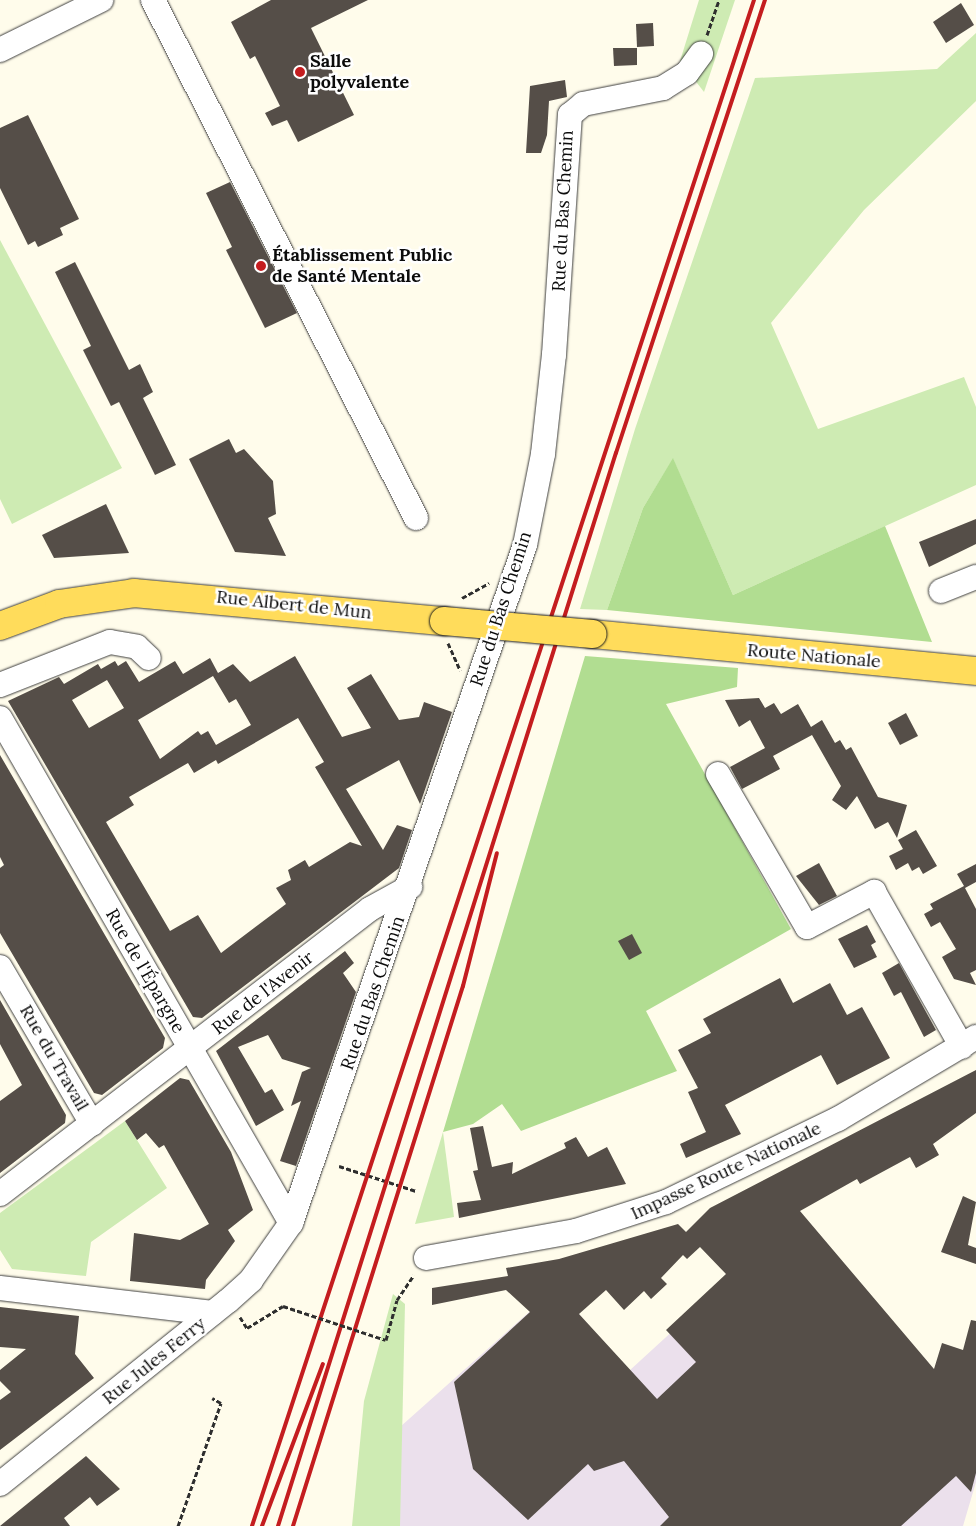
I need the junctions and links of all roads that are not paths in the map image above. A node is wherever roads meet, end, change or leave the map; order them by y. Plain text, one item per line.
1 (101, 0) edge
2 (153, 0) edge
3 (0, 50) edge
4 (701, 54) road end
5 (416, 518) dead end
6 (976, 576) edge
7 (941, 591) dead end
8 (0, 626) edge
9 (592, 634) joint
10 (149, 658) dead end
11 (976, 672) edge
12 (0, 685) edge
13 (0, 718) edge
14 (718, 774) dead end
15 (410, 887) junction
16 (0, 967) edge
17 (969, 1042) edge
18 (191, 1050) junction
19 (92, 1124) junction
20 (0, 1194) edge
21 (291, 1223) junction
22 (426, 1258) road end
23 (0, 1288) edge
24 (212, 1313) junction
25 (0, 1484) edge

1 - 3 street
2 - 5 street
4 - 15 street, Rue du Bas Chemin
6 - 7 street
8 - 9 main road, Rue Albert de Mun, bridge
9 - 11 main road, Route Nationale
10 - 12 street
13 - 18 street, Rue de l'Épargne
14 - 17 street
15 - 18 street, Rue de l'Avenir
15 - 21 street, Rue du Bas Chemin
16 - 19 street, Rue du Travail
17 - 22 street, Impasse Route Nationale
18 - 19 street, Rue de l'Avenir
18 - 21 street, Rue de l'Épargne
19 - 20 street, Rue de l'Avenir
21 - 24 street, Rue Jules Ferry
23 - 24 street
24 - 25 street, Rue Jules Ferry

